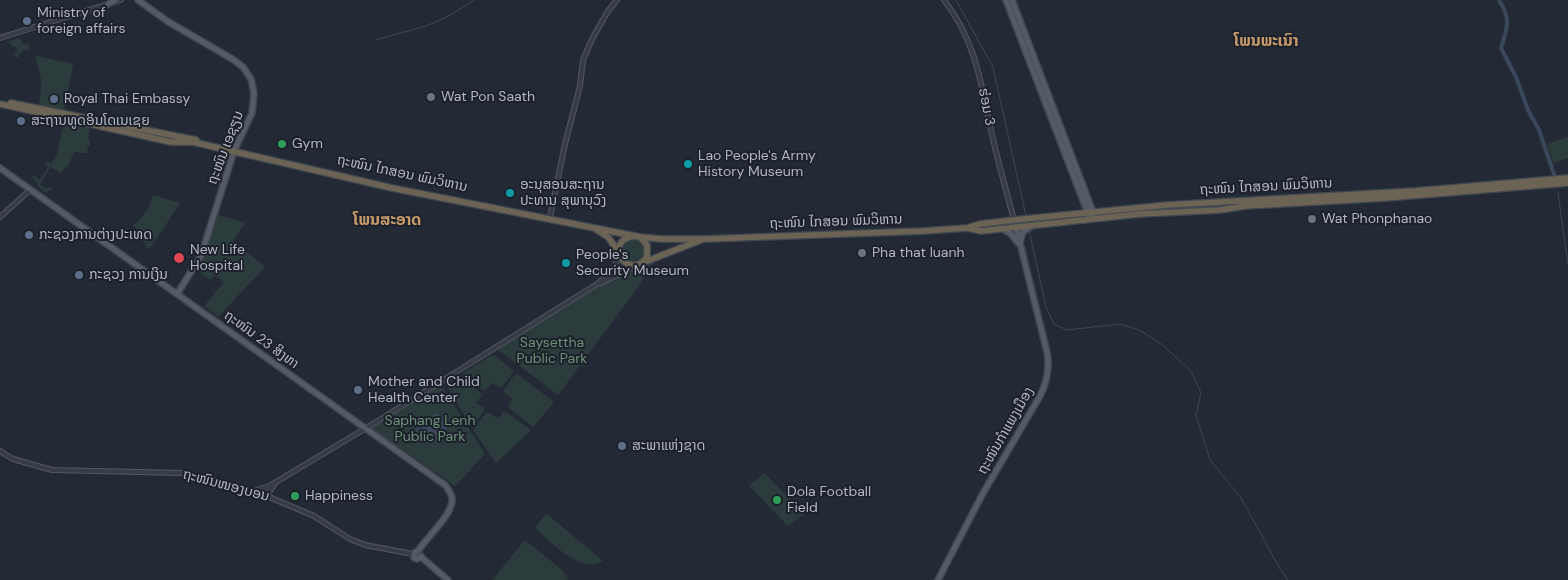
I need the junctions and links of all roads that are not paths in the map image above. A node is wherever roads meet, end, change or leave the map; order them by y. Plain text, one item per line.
1 (116, 0) edge
2 (121, 0) edge
3 (138, 0) edge
4 (146, 0) edge
5 (617, 0) edge
6 (944, 0) edge
7 (1006, 0) edge
8 (1012, 0) edge
9 (108, 4) junction
10 (156, 14) junction
11 (0, 38) edge
12 (0, 103) edge
13 (234, 150) junction
14 (0, 168) edge
15 (1568, 178) edge
16 (1568, 183) edge
17 (30, 190) junction
18 (1091, 215) junction
19 (550, 217) junction
20 (0, 218) edge
21 (1035, 223) junction
22 (1019, 225) junction
23 (592, 228) junction
24 (967, 228) junction
25 (1003, 229) junction
26 (637, 237) junction
27 (705, 239) junction
28 (1020, 246) junction
29 (619, 253) junction
30 (639, 264) junction
31 (597, 284) junction
32 (177, 294) junction
33 (366, 428) junction
34 (0, 451) edge
35 (273, 484) junction
36 (252, 491) junction
37 (262, 494) junction
38 (267, 496) junction
39 (416, 553) junction
40 (448, 580) edge
41 (938, 580) edge

1 - 9 main road
2 - 9 street
3 - 10 main road, ຖະໜົນ ເອຊຽນ
4 - 10 main road
5 - 19 street
6 - 22 street, ຮ່ອມ 3
7 - 18 main road
8 - 18 main road
9 - 11 street
10 - 13 main road, ຖະໜົນ ເອຊຽນ
12 - 13 highway, ຖະໜົນ ໄກສອນ ພົມວິຫານ
13 - 19 highway, ຖະໜົນ ໄກສອນ ພົມວິຫານ
13 - 23 highway, ຖະໜົນ ໄກສອນ ພົມວິຫານ
13 - 32 main road, ຖະໜົນ ເອຊຽນ
14 - 17 main road, ຖະໜົນ 23 ສິງຫາ
15 - 18 highway, ຖະໜົນ ໄກສອນ ພົມວິຫານ
16 - 18 highway, ຖະໜົນ ໄກສອນ ພົມວິຫານ
17 - 20 street
17 - 32 main road, ຖະໜົນ 23 ສິງຫາ
18 - 21 highway, ຖະໜົນ ໄກສອນ ພົມວິຫານ
19 - 23 highway, ຖະໜົນ ໄກສອນ ພົມວິຫານ
21 - 22 highway, ຖະໜົນ ໄກສອນ ພົມວິຫານ
21 - 22 main road
22 - 24 highway, ຖະໜົນ ໄກສອນ ພົມວິຫານ
22 - 25 highway, ຖະໜົນ ໄກສອນ ພົມວິຫານ
22 - 28 main road, ຖະໜົນກຳແພງເມືອງ
22 - 28 main road
23 - 26 highway, ຖະໜົນ ໄກສອນ ພົມວິຫານ
23 - 29 highway, ຖະໜົນ ໄກສອນ ພົມວິຫານ
24 - 25 highway, ຖະໜົນ ໄກສອນ ພົມວິຫານ
24 - 27 highway, ຖະໜົນ ໄກສອນ ພົມວິຫານ
25 - 28 main road
26 - 27 highway, ຖະໜົນ ໄກສອນ ພົມວິຫານ
26 - 29 highway
26 - 30 highway
27 - 30 highway, ຖະໜົນ ໄກສອນ ພົມວິຫານ
28 - 41 main road, ຖະໜົນກຳແພງເມືອງ
29 - 30 highway
29 - 31 street
30 - 31 street
31 - 33 street
32 - 33 main road, ຖະໜົນ 23 ສິງຫາ
33 - 35 street
33 - 39 main road, ຖະໜົນ 23 ສິງຫາ
34 - 36 street, ຖະໜົນໜອງບອນ
35 - 36 street
35 - 37 street
35 - 38 street
36 - 37 street, ຖະໜົນໜອງບອນ
37 - 38 street, ຖະໜົນໜອງບອນ
38 - 39 street, ຖະໜົນໜອງບອນ
39 - 40 main road

